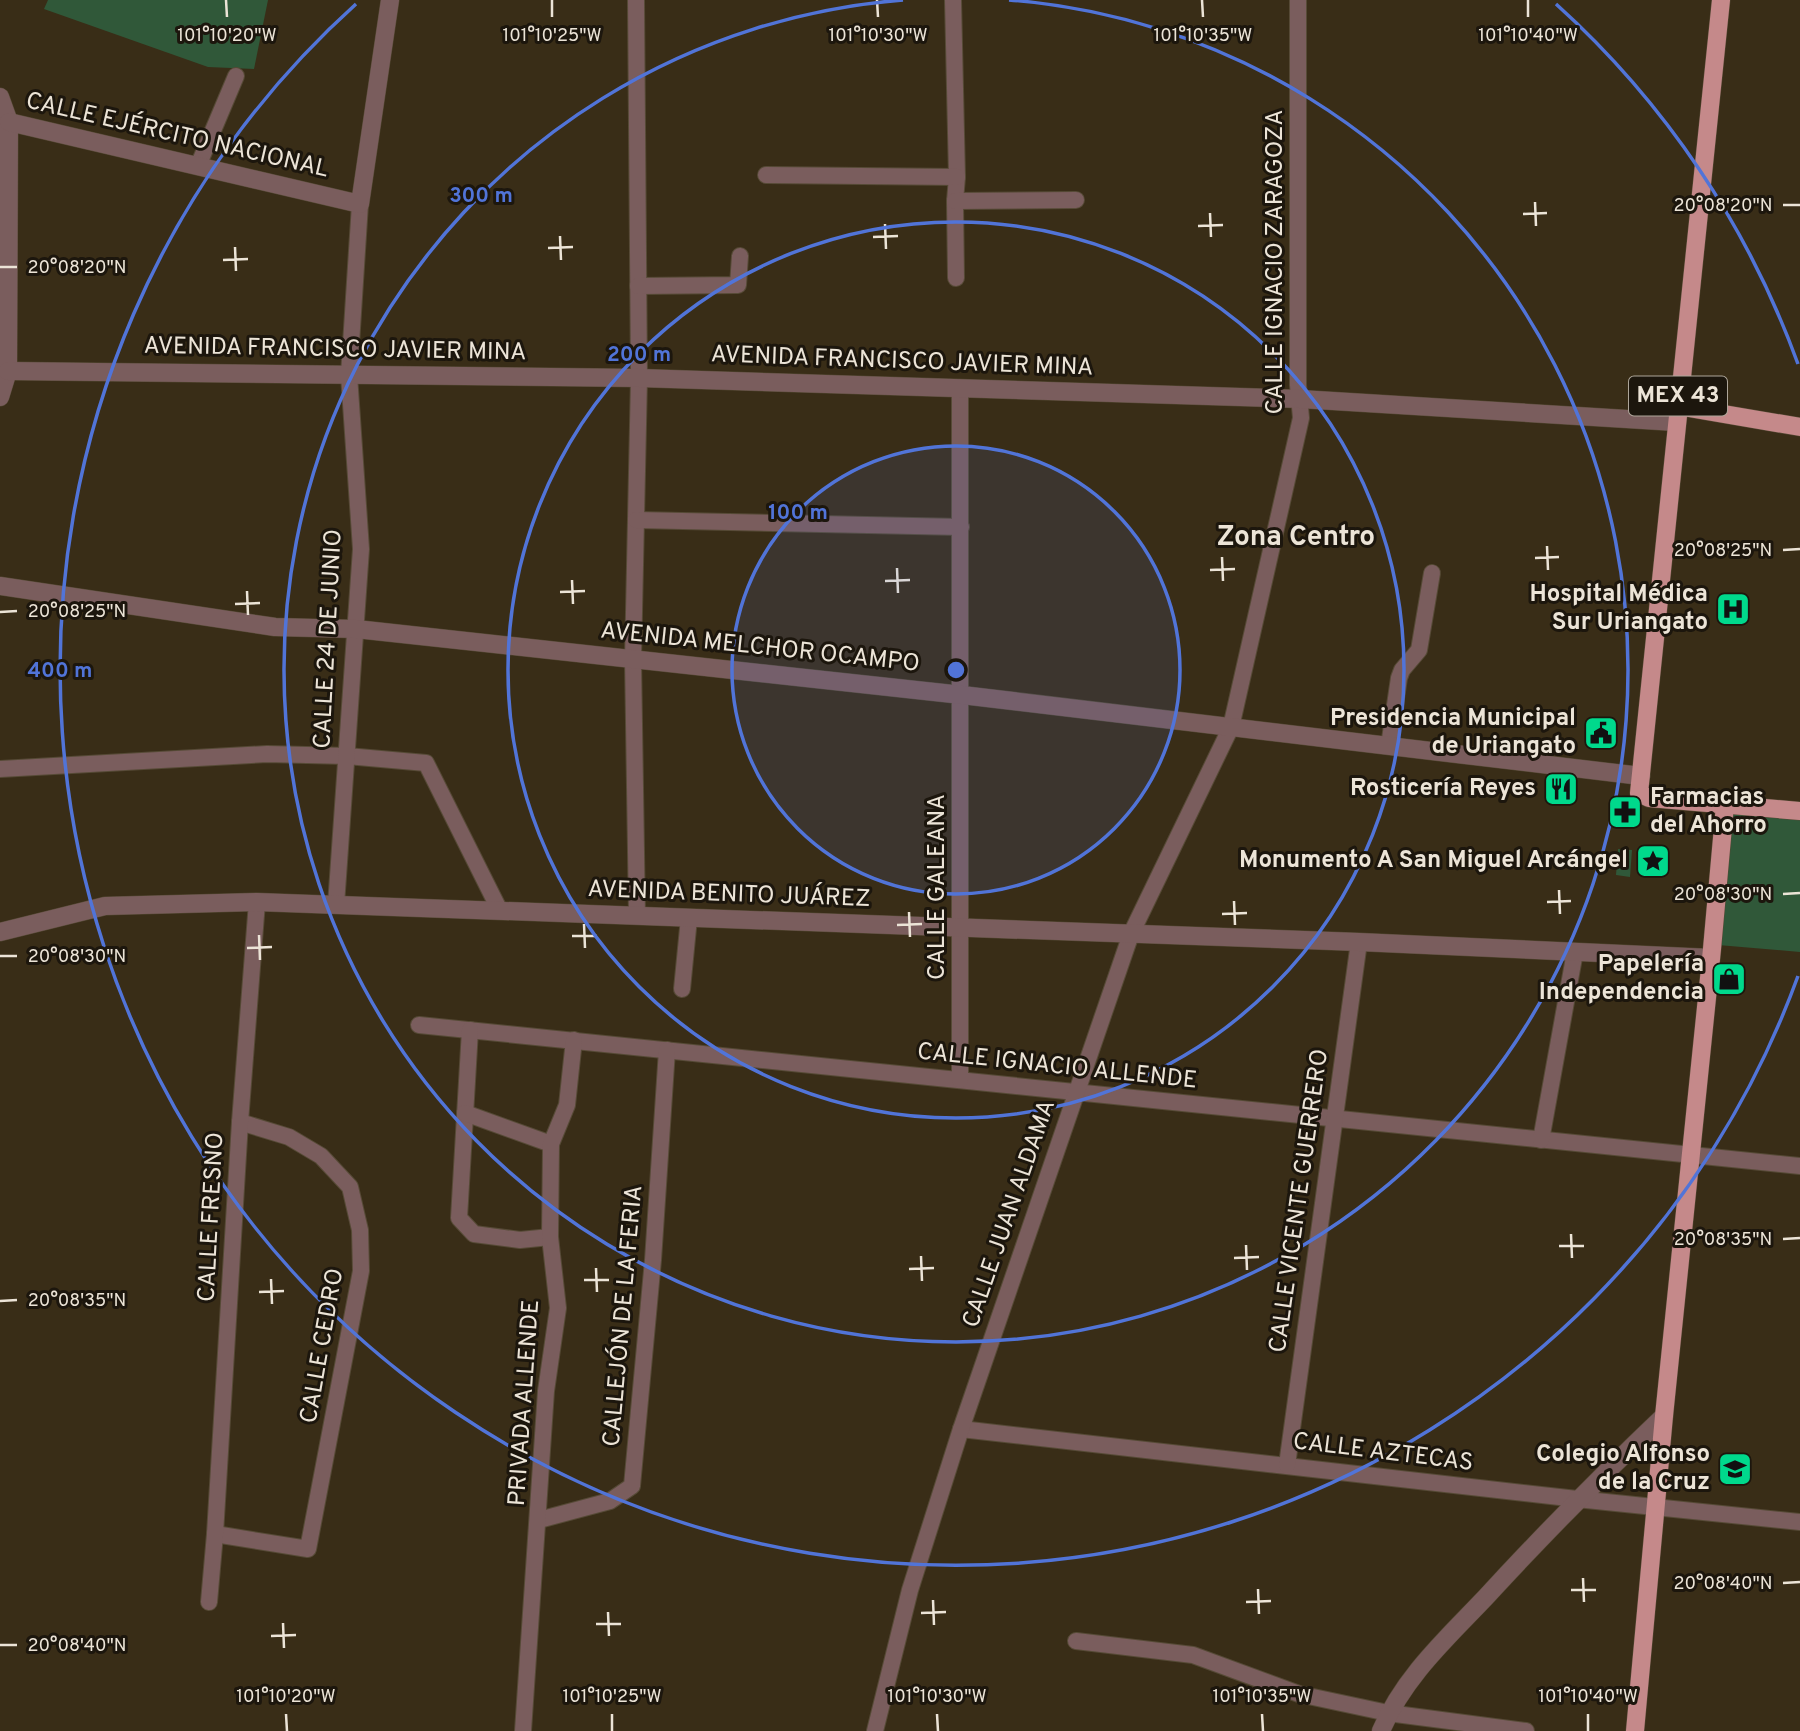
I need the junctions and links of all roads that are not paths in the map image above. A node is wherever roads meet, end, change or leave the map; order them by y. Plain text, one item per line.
1 (390, 0) edge
2 (636, 0) edge
3 (953, 0) edge
4 (1298, 0) edge
5 (1721, 0) edge
6 (236, 76) dead end
7 (0, 97) edge
8 (4, 121) edge
9 (198, 166) junction
10 (766, 175) dead end
11 (957, 177) junction
12 (1076, 200) dead end
13 (955, 201) junction
14 (360, 204) junction
15 (740, 256) dead end
16 (956, 278) dead end
17 (638, 286) junction
18 (4, 371) edge
19 (349, 375) junction
20 (639, 378) junction
21 (960, 388) junction
22 (0, 397) edge
23 (1300, 399) junction
24 (1677, 414) junction
25 (1800, 427) edge
26 (636, 520) junction
27 (961, 527) junction
28 (1432, 573) dead end
29 (0, 586) edge
30 (356, 628) junction
31 (633, 659) junction
32 (962, 695) junction
33 (1231, 727) junction
34 (1390, 746) junction
35 (347, 756) junction
36 (0, 769) edge
37 (1640, 784) junction
38 (1725, 805) junction
39 (1800, 811) edge
40 (257, 902) junction
41 (337, 905) junction
42 (500, 911) junction
43 (637, 916) junction
44 (689, 918) junction
45 (961, 928) junction
46 (0, 932) edge
47 (1131, 934) junction
48 (1359, 943) junction
49 (1575, 952) junction
50 (1711, 958) junction
51 (682, 989) dead end
52 (419, 1025) dead end
53 (470, 1030) junction
54 (573, 1040) junction
55 (667, 1050) junction
56 (960, 1080) junction
57 (1075, 1092) junction
58 (465, 1113) junction
59 (1335, 1118) junction
60 (240, 1122) junction
61 (1541, 1140) junction
62 (551, 1144) junction
63 (1691, 1156) junction
64 (1800, 1167) edge
65 (550, 1237) junction
66 (1664, 1416) junction
67 (961, 1429) junction
68 (1287, 1465) junction
69 (1577, 1499) junction
70 (1656, 1507) junction
71 (539, 1520) junction
72 (1800, 1522) edge
73 (215, 1534) junction
74 (209, 1602) dead end
75 (1076, 1641) dead end
76 (1388, 1713) junction
77 (523, 1731) edge
78 (876, 1731) edge
79 (1381, 1731) edge
80 (1526, 1731) edge
81 (1635, 1731) edge

1 - 14 street, CALLE 24 DE JUNIO
2 - 17 street
3 - 11 street
4 - 23 street, CALLE IGNACIO ZARAGOZA
5 - 24 main road, MEX 43
6 - 9 street
7 - 8 street, CALLE EJÉRCITO NACIONAL
8 - 9 street, CALLE EJÉRCITO NACIONAL
8 - 18 street
9 - 14 street, CALLE EJÉRCITO NACIONAL
10 - 11 street
11 - 13 street
12 - 13 street
13 - 16 street
14 - 19 street, CALLE 24 DE JUNIO
15 - 17 street
17 - 20 street
18 - 19 street, AVENIDA FRANCISCO JAVIER MINA
18 - 22 street
19 - 20 street, AVENIDA FRANCISCO JAVIER MINA
19 - 30 street, CALLE 24 DE JUNIO
20 - 21 street, AVENIDA FRANCISCO JAVIER MINA
20 - 26 street
21 - 23 street, AVENIDA FRANCISCO JAVIER MINA
21 - 27 street, CALLE GALEANA
23 - 24 street, AVENIDA FRANCISCO JAVIER MINA
23 - 33 street, CALLE IGNACIO ZARAGOZA
24 - 25 main road
24 - 37 main road, MEX 43
26 - 27 street
26 - 31 street
27 - 32 street, CALLE GALEANA
28 - 34 street
29 - 30 street, AVENIDA MELCHOR OCAMPO
30 - 31 street, AVENIDA MELCHOR OCAMPO
30 - 35 street, CALLE 24 DE JUNIO
31 - 32 street, AVENIDA MELCHOR OCAMPO
31 - 43 street
32 - 33 street, AVENIDA MELCHOR OCAMPO
32 - 45 street, CALLE GALEANA
33 - 34 street, AVENIDA MELCHOR OCAMPO
33 - 47 street, CALLE JUAN ALDAMA
34 - 37 street, AVENIDA MELCHOR OCAMPO
35 - 36 street
35 - 41 street, CALLE 24 DE JUNIO
35 - 42 street
37 - 38 main road
38 - 39 main road
38 - 50 main road
40 - 41 street, AVENIDA BENITO JUÁREZ
40 - 46 street, AVENIDA BENITO JUÁREZ
40 - 60 street, CALLE FRESNO
41 - 42 street, AVENIDA BENITO JUÁREZ
42 - 43 street, AVENIDA BENITO JUÁREZ
43 - 44 street, AVENIDA BENITO JUÁREZ
44 - 45 street, AVENIDA BENITO JUÁREZ
44 - 51 street
45 - 47 street, AVENIDA BENITO JUÁREZ
45 - 56 street, CALLE GALEANA
47 - 48 street, AVENIDA BENITO JUÁREZ
47 - 57 street, CALLE JUAN ALDAMA
48 - 49 street, AVENIDA BENITO JUÁREZ
48 - 59 street, CALLE VICENTE GUERRERO
49 - 50 street, AVENIDA BENITO JUÁREZ
49 - 61 street
50 - 63 main road
52 - 53 street, CALLE IGNACIO ALLENDE
53 - 54 street, CALLE IGNACIO ALLENDE
53 - 58 street
54 - 55 street, CALLE IGNACIO ALLENDE
54 - 62 street, PRIVADA ALLENDE
55 - 56 street, CALLE IGNACIO ALLENDE
55 - 71 street, CALLEJÓN DE LA FERIA
56 - 57 street, CALLE IGNACIO ALLENDE
57 - 59 street, CALLE IGNACIO ALLENDE
57 - 67 street, CALLE JUAN ALDAMA
58 - 62 street
58 - 65 street
59 - 61 street, CALLE IGNACIO ALLENDE
59 - 68 street, CALLE VICENTE GUERRERO
60 - 73 street, CALLE FRESNO
60 - 73 street, CALLE CEDRO
61 - 63 street, CALLE IGNACIO ALLENDE
62 - 65 street, PRIVADA ALLENDE
63 - 64 street, CALLE IGNACIO ALLENDE
63 - 66 main road
65 - 71 street, PRIVADA ALLENDE
66 - 69 street
66 - 70 main road
67 - 68 street, CALLE AZTECAS
67 - 78 street, CALLE JUAN ALDAMA
68 - 69 street, CALLE AZTECAS
69 - 70 street, CALLE AZTECAS
69 - 76 street
70 - 72 street, CALLE AZTECAS
70 - 81 main road
71 - 77 street, PRIVADA ALLENDE
73 - 74 street, CALLE FRESNO
75 - 76 street
76 - 79 street
76 - 80 street

